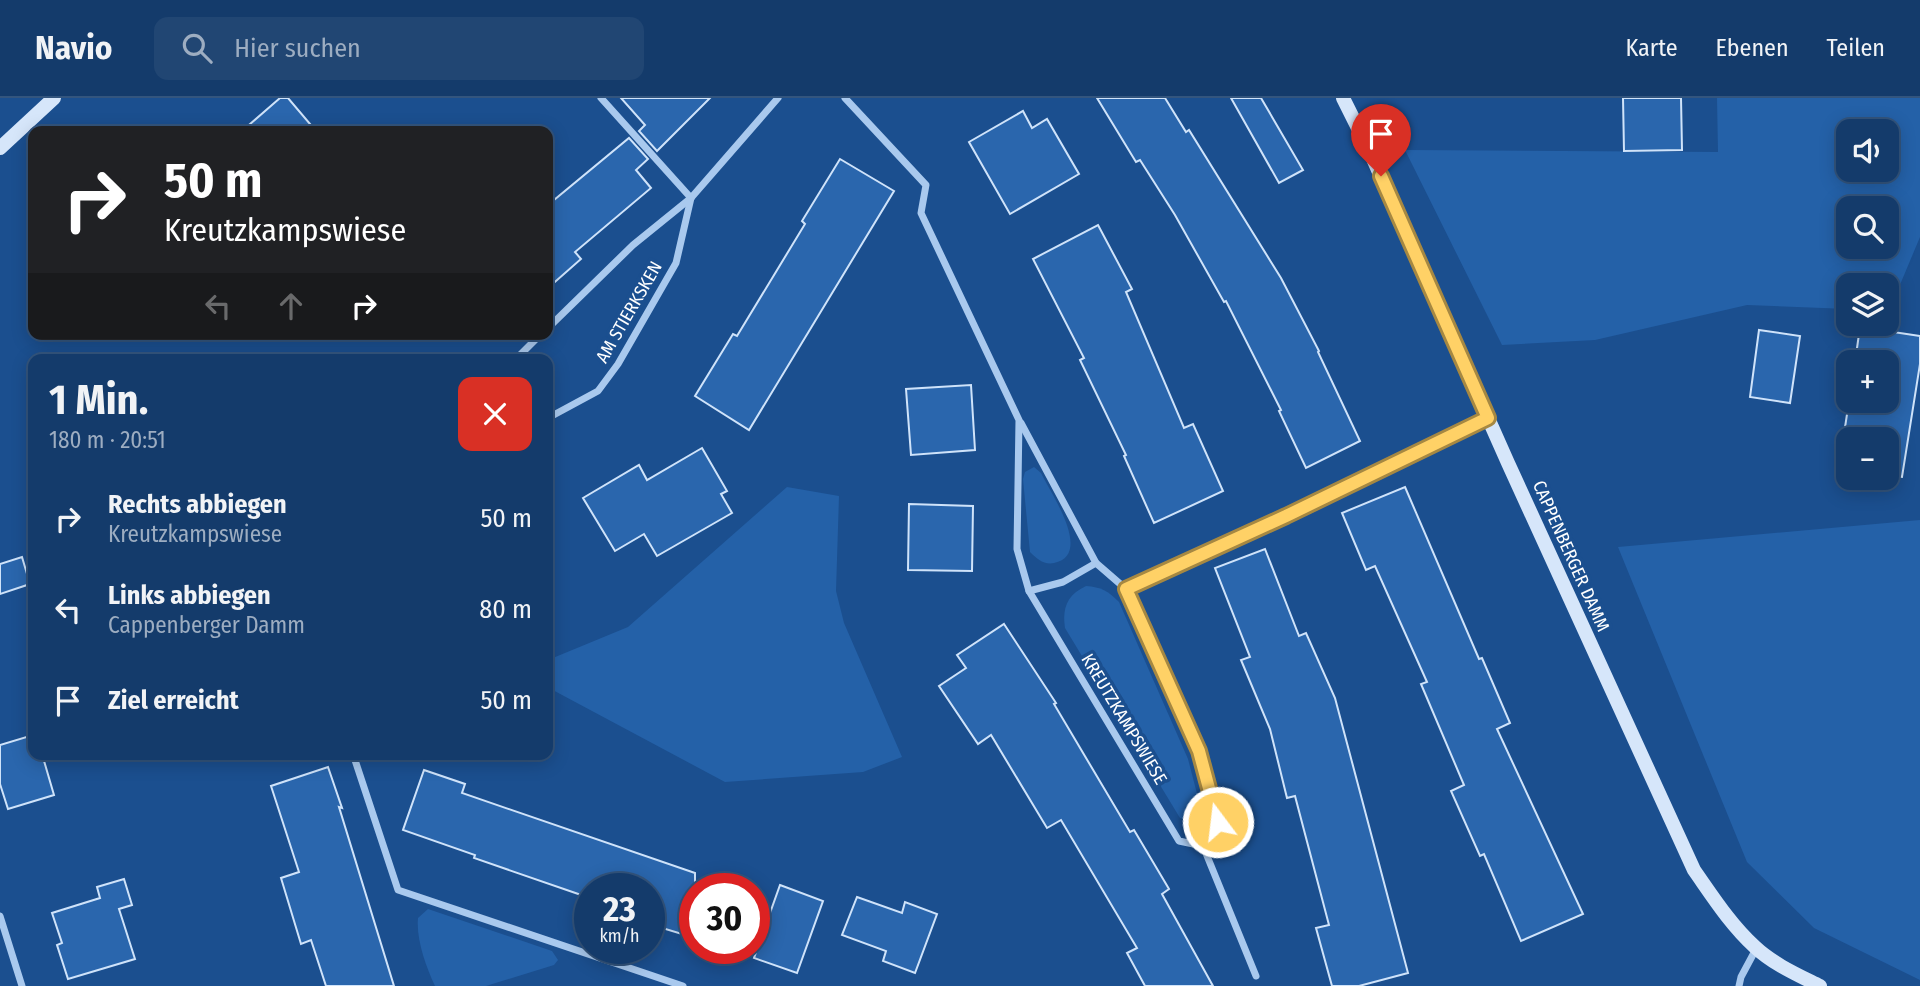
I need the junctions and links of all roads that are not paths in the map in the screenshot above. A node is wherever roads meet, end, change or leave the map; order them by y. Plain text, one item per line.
1 (54, 98) edge
2 (600, 98) edge
3 (778, 98) edge
4 (845, 98) edge
5 (1343, 98) edge
6 (0, 148) edge
7 (691, 198) junction
8 (553, 323) edge
9 (535, 340) edge
10 (521, 354) edge
11 (553, 415) edge
12 (1488, 418) junction
13 (1019, 420) junction
14 (1096, 564) junction
15 (1126, 589) junction
16 (1029, 591) junction
17 (355, 760) edge
18 (1203, 846) junction
19 (0, 916) edge
20 (1756, 949) junction
21 (1256, 976) dead end
22 (22, 986) edge
23 (683, 986) edge
24 (1739, 986) edge
25 (1820, 986) edge

1 - 6 main road
2 - 7 street
3 - 7 street, AM STIERKSKEN
4 - 13 street, KREUTZKAMPSWIESE
5 - 12 main road, CAPPENBERGER DAMM
7 - 8 street, AM STIERKSKEN
7 - 11 street, AM STIERKSKEN
9 - 10 street
12 - 15 street
12 - 20 main road, CAPPENBERGER DAMM
13 - 14 street, KREUTZKAMPSWIESE
13 - 16 street, KREUTZKAMPSWIESE
14 - 15 street, KREUTZKAMPSWIESE
14 - 16 street
15 - 18 street, KREUTZKAMPSWIESE
16 - 18 street, KREUTZKAMPSWIESE
17 - 23 street
18 - 21 street
19 - 22 street
20 - 24 street
20 - 25 main road, CAPPENBERGER DAMM

